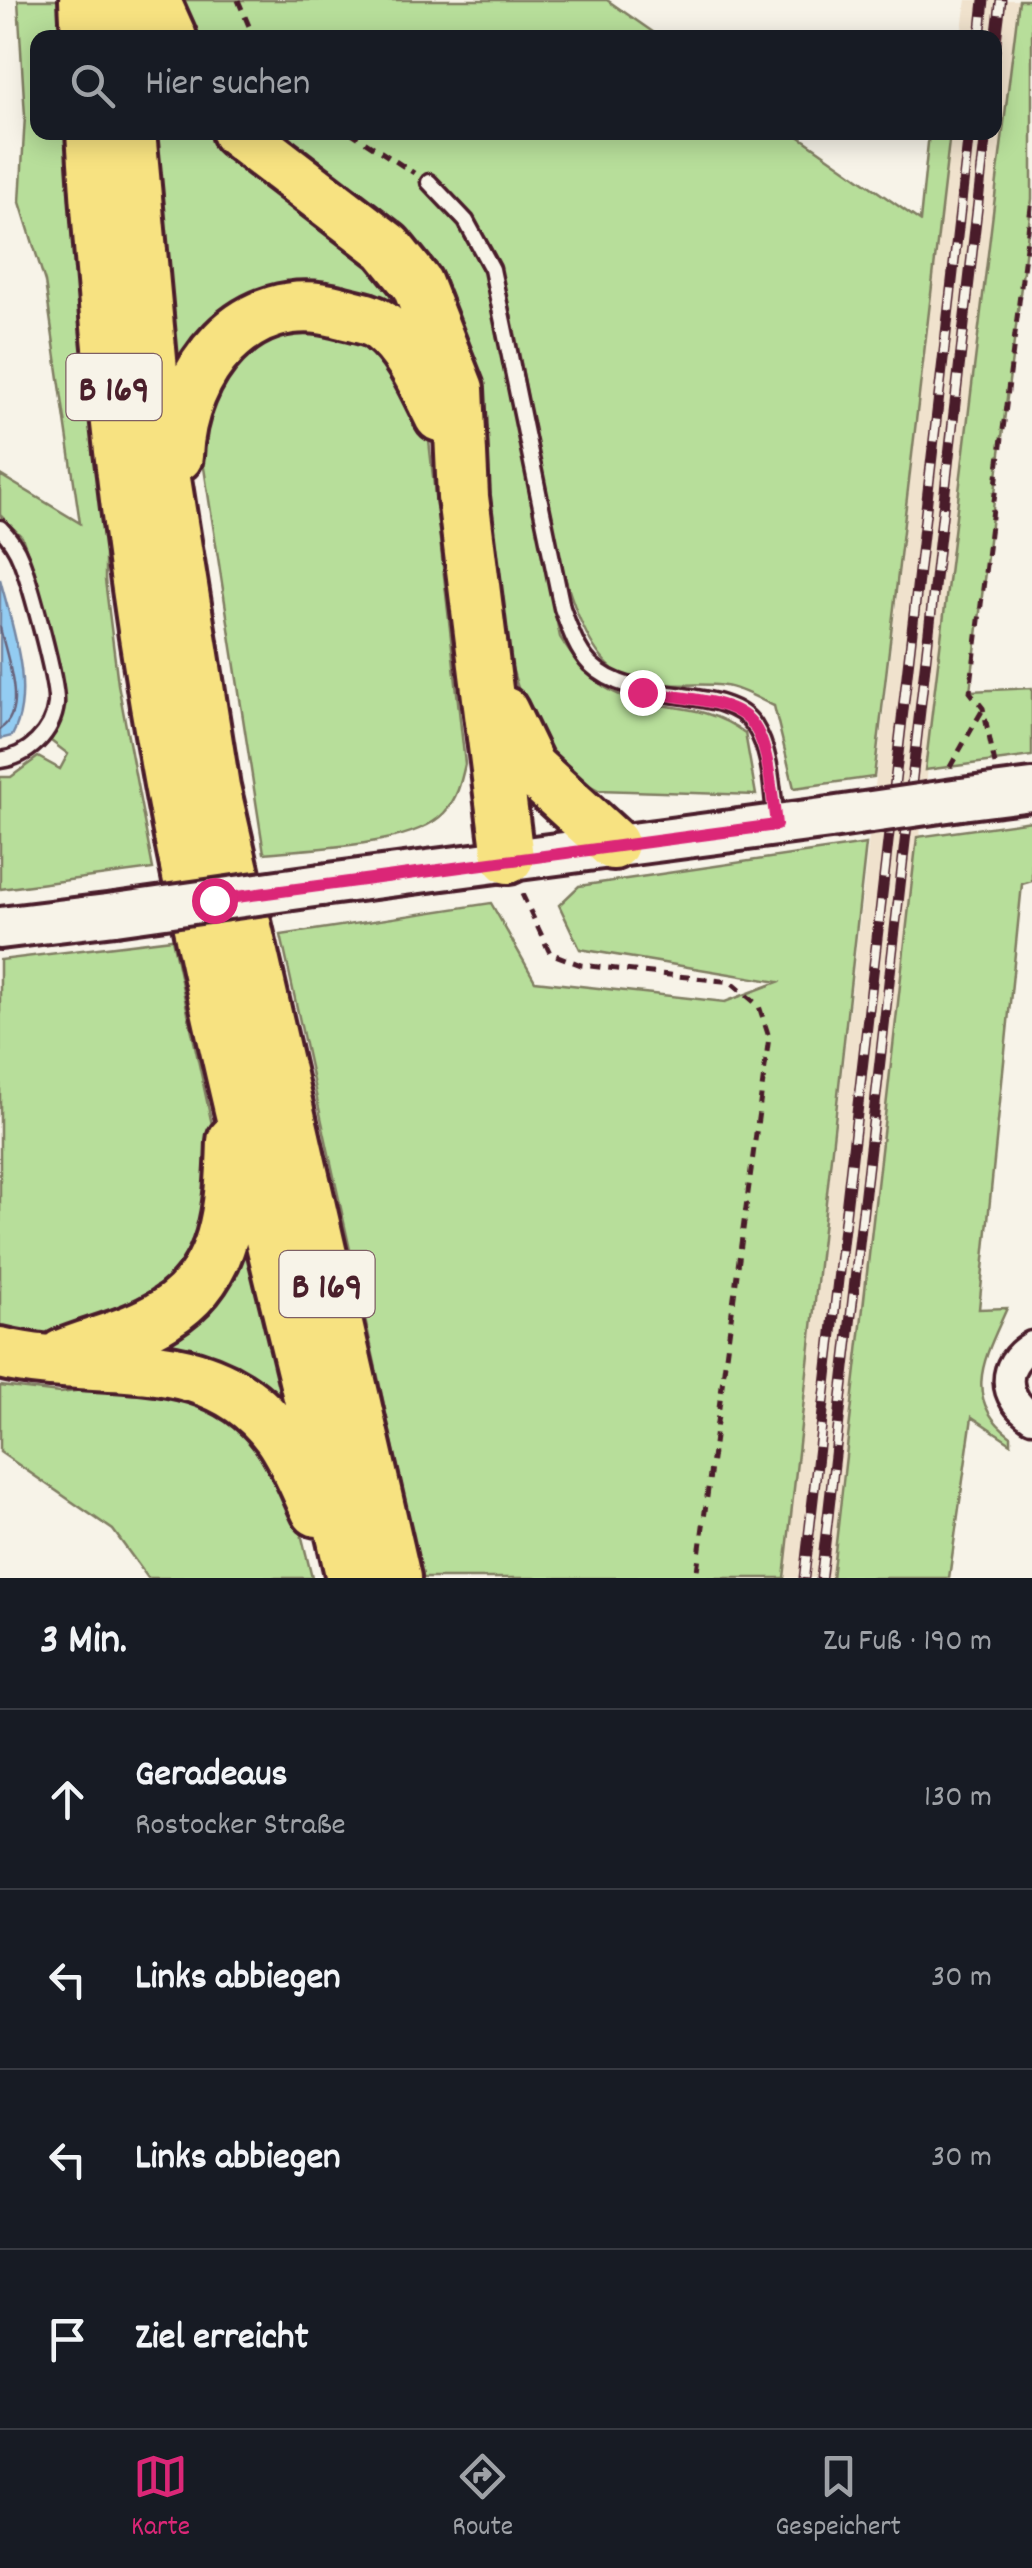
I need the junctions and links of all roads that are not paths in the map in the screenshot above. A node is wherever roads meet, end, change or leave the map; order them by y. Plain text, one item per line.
1 (85, 0) edge
2 (125, 0) edge
3 (154, 0) edge
4 (87, 30) edge
5 (126, 30) edge
6 (168, 30) edge
7 (93, 140) edge
8 (131, 140) edge
9 (248, 140) edge
10 (429, 182) road end
11 (463, 497) junction
12 (0, 528) edge
13 (174, 556) junction
14 (488, 681) junction
15 (0, 760) edge
16 (1032, 790) edge
17 (776, 825) junction
18 (613, 844) junction
19 (508, 858) junction
20 (0, 928) edge
21 (235, 1076) junction
22 (1032, 1346) edge
23 (20, 1358) edge
24 (1032, 1417) edge
25 (352, 1578) edge
26 (395, 1578) edge

1 - 4 highway
2 - 5 highway
3 - 6 highway
7 - 21 highway, B 169
8 - 13 highway, B 169
9 - 11 highway
10 - 17 lane
11 - 13 highway
11 - 14 highway
12 - 15 lane
13 - 26 highway, B 169
14 - 18 highway
14 - 19 highway
16 - 17 street, bridge
17 - 18 street
18 - 19 street
19 - 20 street, bridge
21 - 23 highway
21 - 25 highway, B 169
22 - 24 street
23 - 25 highway

